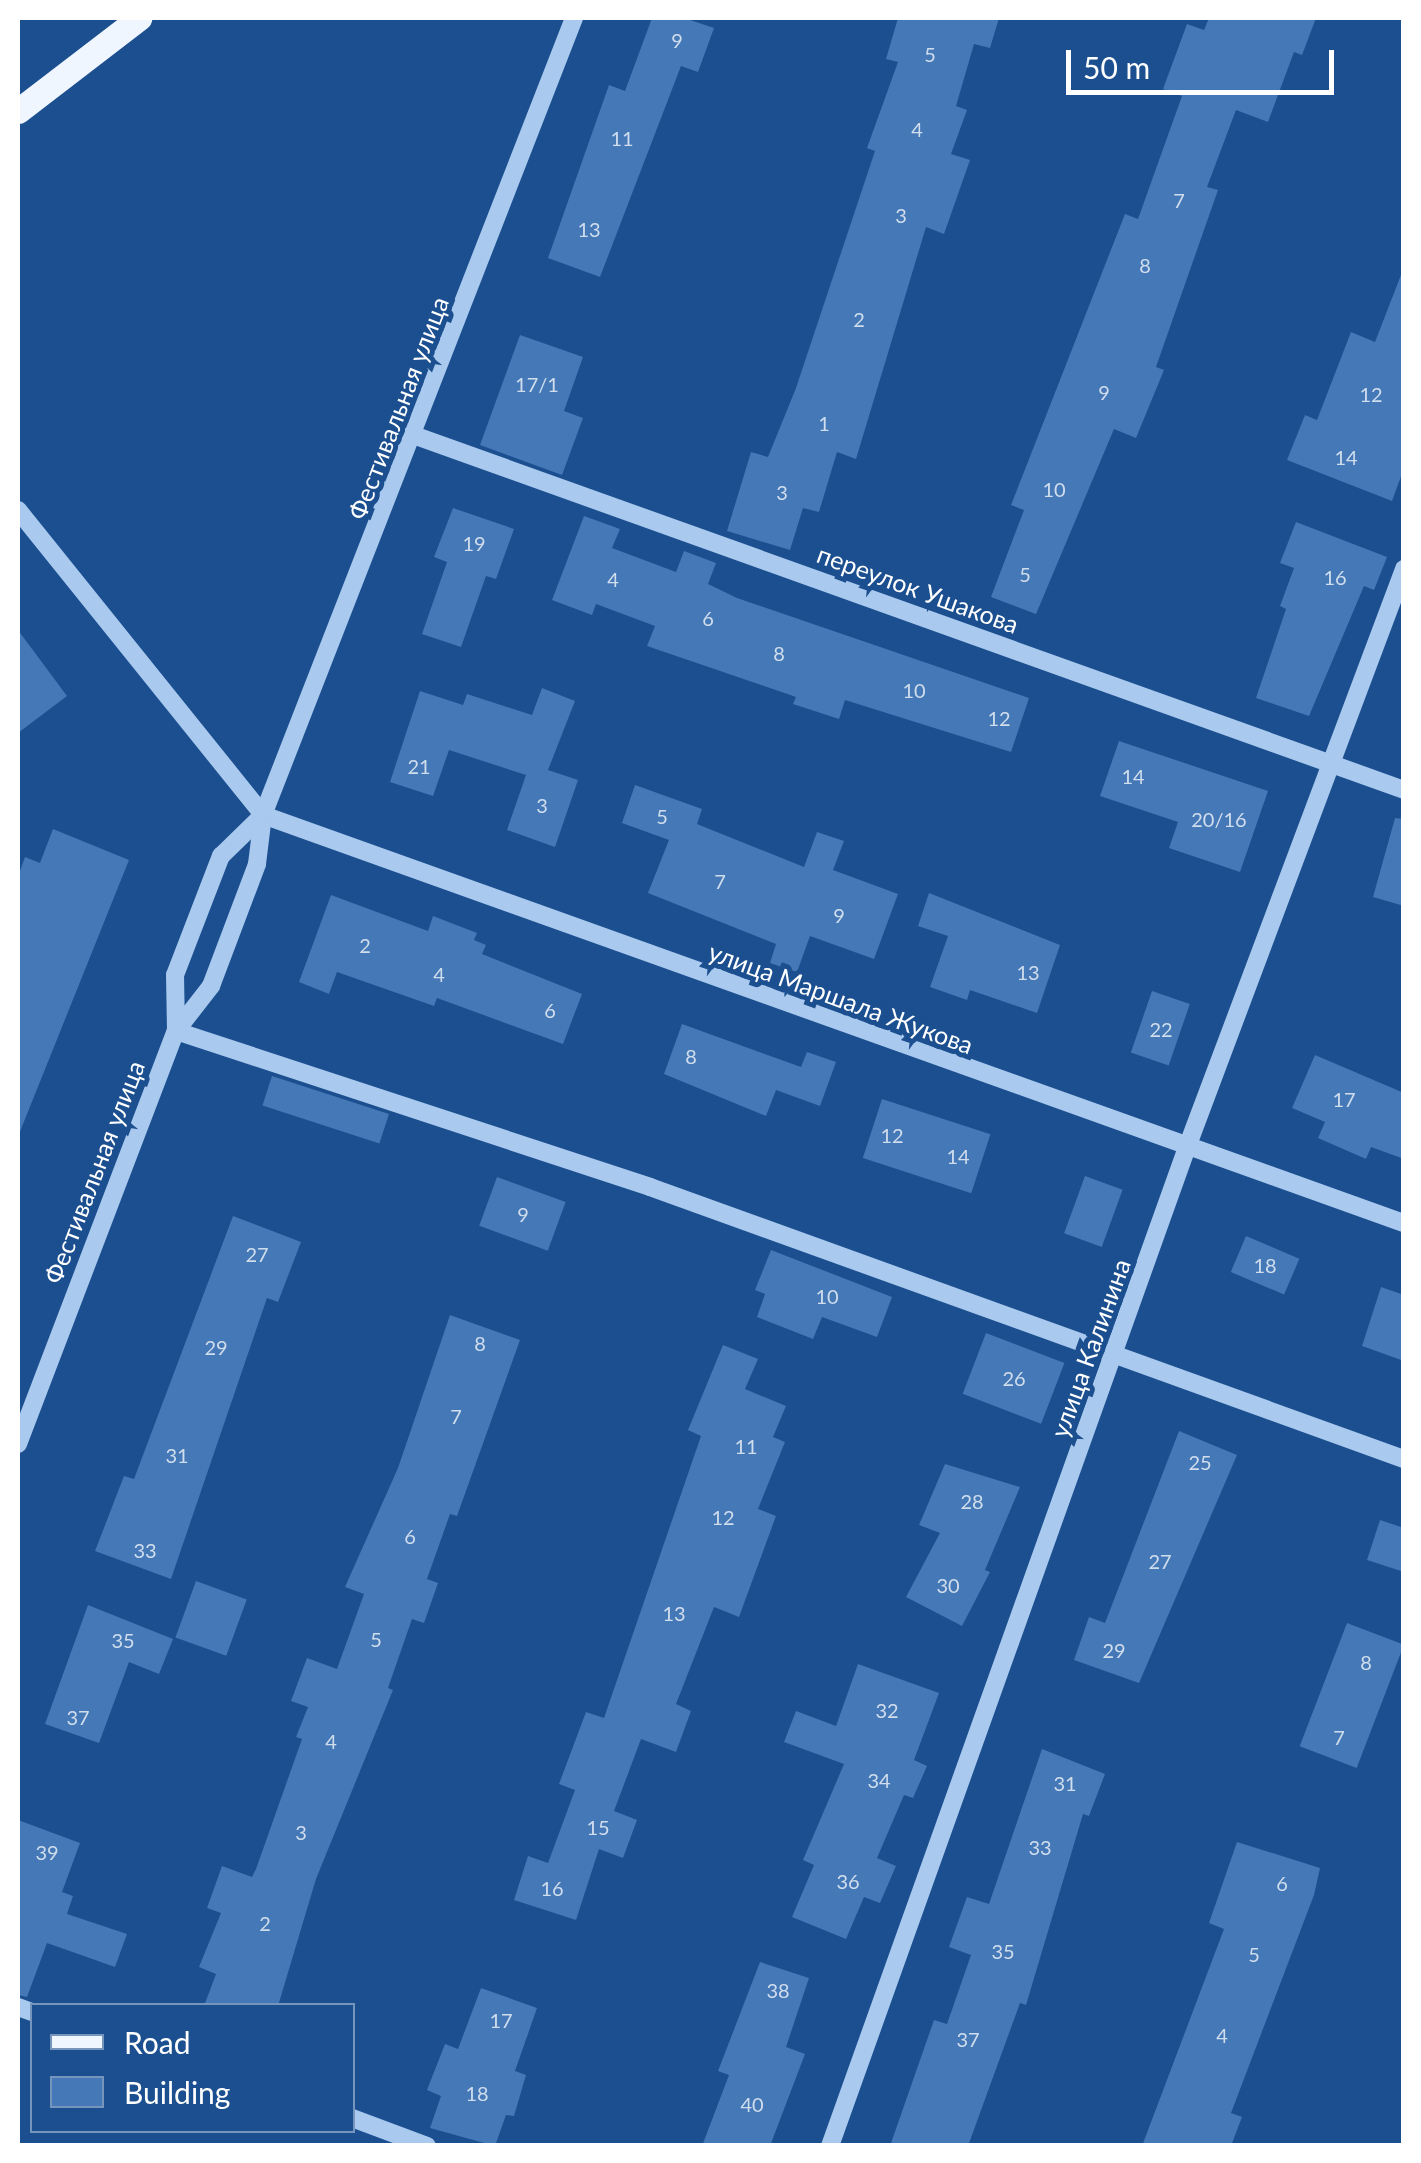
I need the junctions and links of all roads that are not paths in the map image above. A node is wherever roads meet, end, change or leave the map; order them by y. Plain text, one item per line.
1 (139, 18) edge
2 (574, 18) edge
3 (18, 111) edge
4 (416, 436) junction
5 (18, 510) edge
6 (1404, 569) edge
7 (1331, 766) junction
8 (1404, 790) edge
9 (263, 815) junction
10 (176, 1031) junction
11 (1186, 1150) junction
12 (1404, 1223) edge
13 (1115, 1354) junction
14 (18, 1444) edge
15 (1404, 1459) edge
16 (355, 2119) edge
17 (426, 2146) edge
18 (830, 2146) edge

1 - 3 main road
2 - 4 street, Фестивальная улица
4 - 7 street, переулок Ушакова
4 - 9 street, Фестивальная улица
5 - 9 street
6 - 7 street, улица Калинина
7 - 8 street, переулок Ушакова
7 - 11 street, улица Калинина
9 - 10 street, Фестивальная улица
9 - 10 street, Фестивальная улица
9 - 11 street, улица Маршала Жукова
10 - 13 street
10 - 14 street, Фестивальная улица
11 - 12 street, улица Маршала Жукова
11 - 13 street, улица Калинина
13 - 15 street
13 - 18 street, улица Калинина
16 - 17 street

